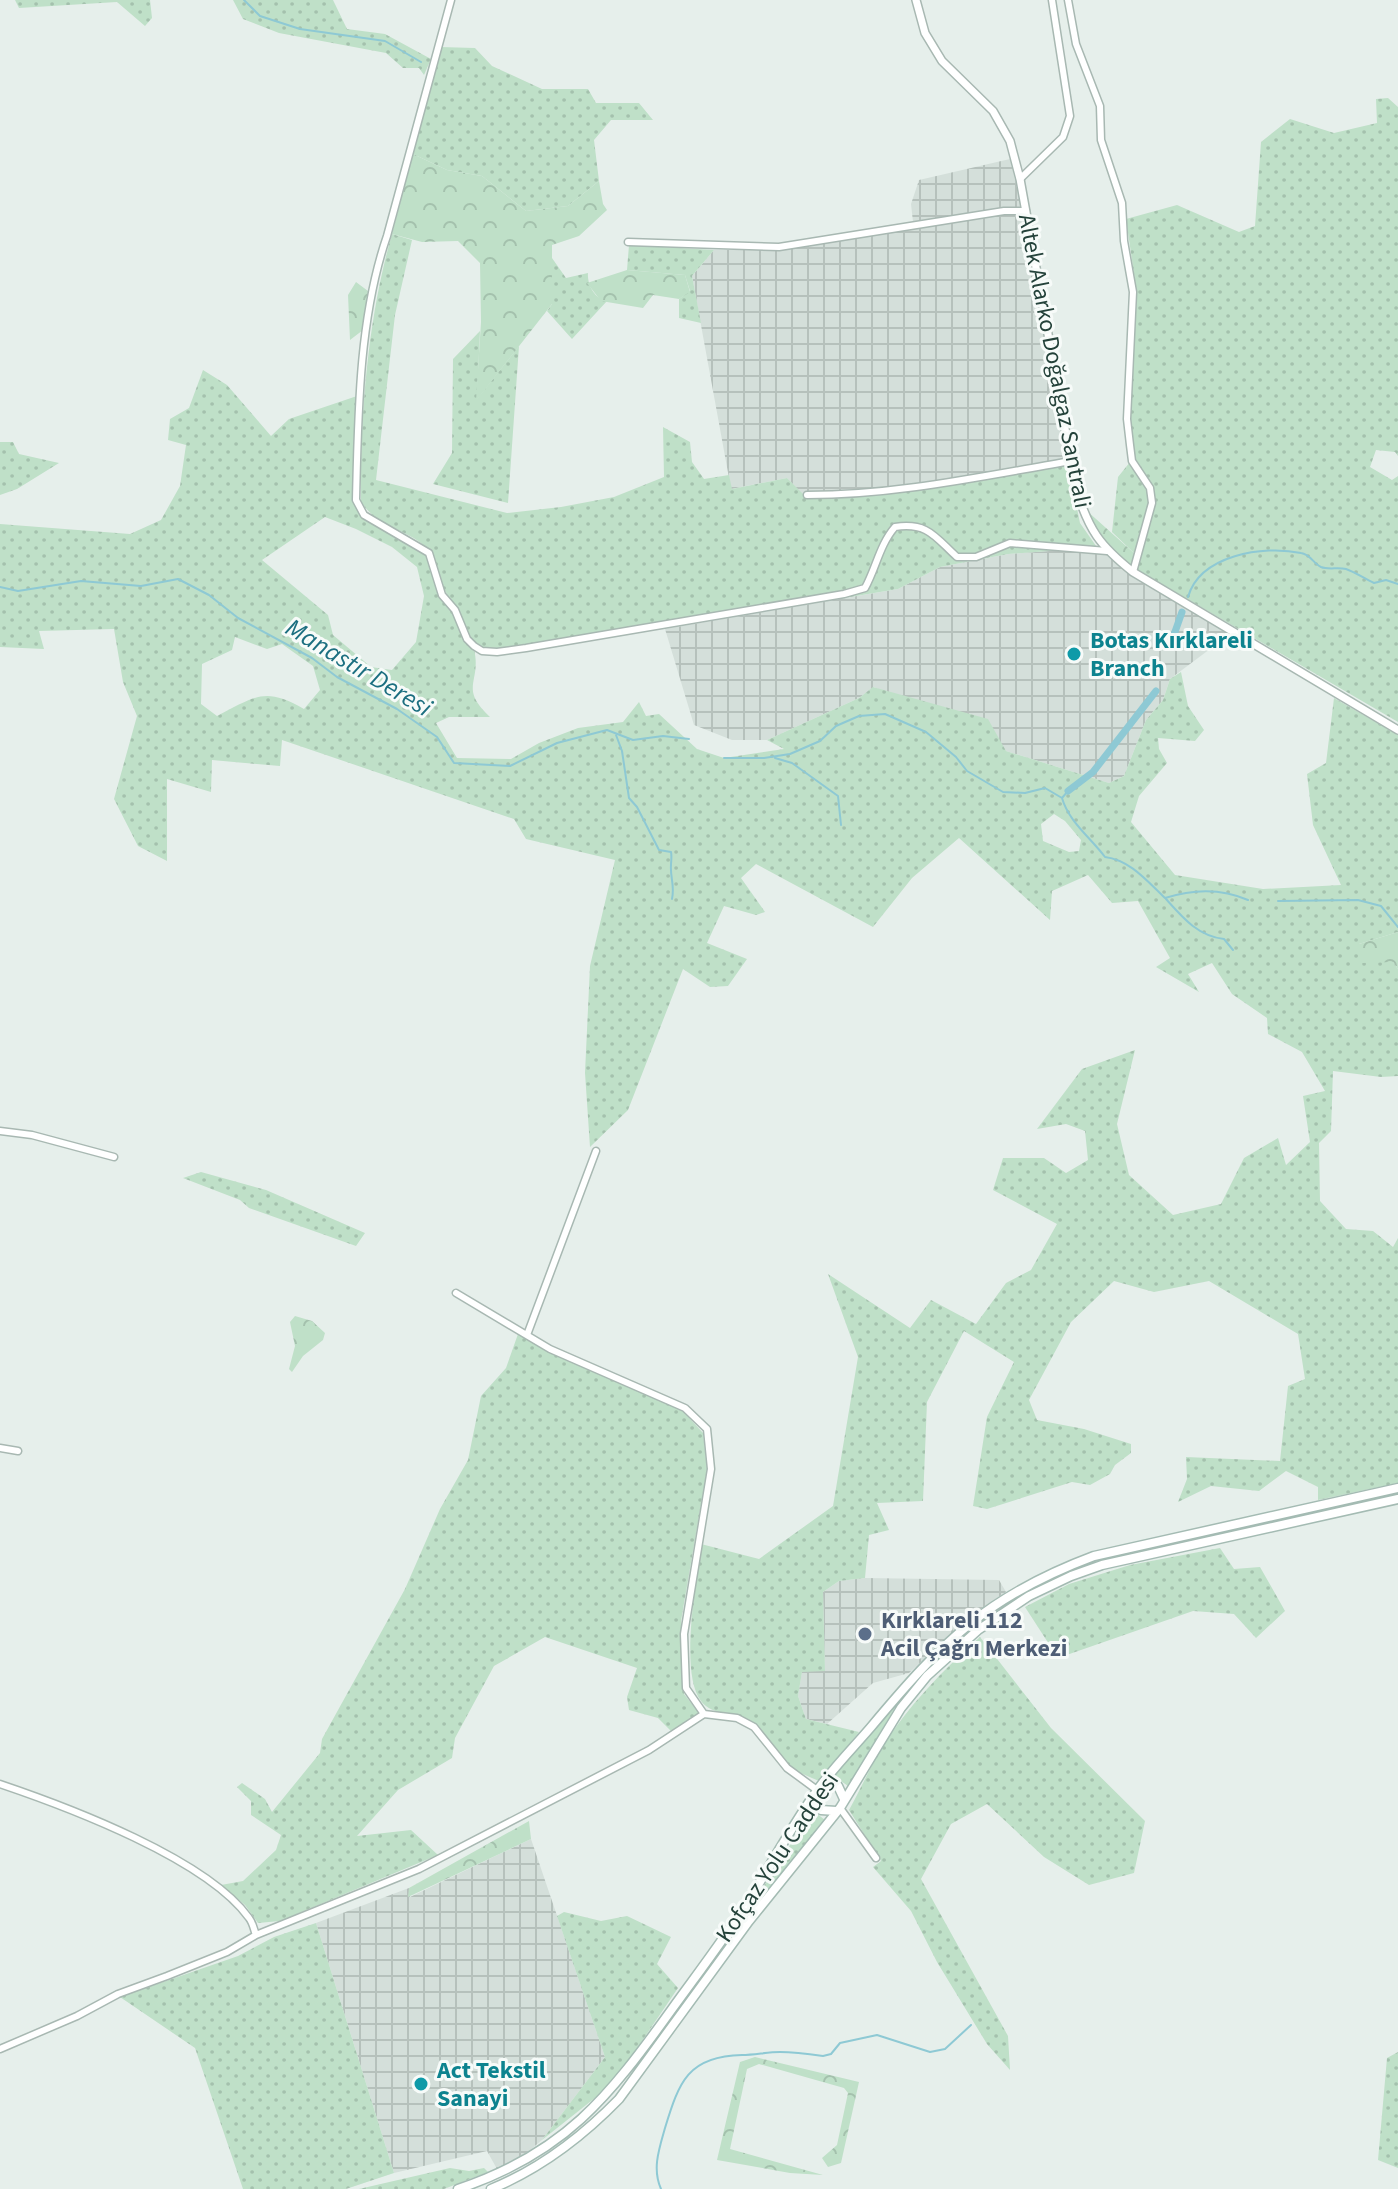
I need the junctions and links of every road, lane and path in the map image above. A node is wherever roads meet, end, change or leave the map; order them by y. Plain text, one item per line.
1 (451, 0) edge
2 (916, 0) edge
3 (1052, 0) edge
4 (1068, 0) edge
5 (1020, 179) junction
6 (1026, 211) junction
7 (628, 242) dead end
8 (1071, 461) junction
9 (807, 495) dead end
10 (1107, 551) junction
11 (1133, 572) junction
12 (1398, 730) edge
13 (0, 1131) edge
14 (596, 1151) dead end
15 (114, 1157) dead end
16 (456, 1293) dead end
17 (527, 1335) junction
18 (0, 1448) edge
19 (18, 1451) dead end
20 (1398, 1488) edge
21 (1398, 1499) edge
22 (704, 1714) junction
23 (0, 1784) edge
24 (819, 1788) junction
25 (840, 1806) junction
26 (876, 1858) dead end
27 (256, 1935) junction
28 (0, 2049) edge
29 (458, 2189) edge
30 (491, 2189) edge

1 - 10 street
2 - 5 street, Altek Alarko Doğalgaz Santrali
3 - 5 street
4 - 11 street
5 - 6 street, Altek Alarko Doğalgaz Santrali
6 - 7 street
6 - 8 street, Altek Alarko Doğalgaz Santrali
8 - 9 street
8 - 10 street, Altek Alarko Doğalgaz Santrali
10 - 11 street, Altek Alarko Doğalgaz Santrali
11 - 12 street, Altek Alarko Doğalgaz Santrali
13 - 15 street
14 - 17 street
16 - 17 street
17 - 22 street
18 - 19 street
20 - 24 main road, Kofçaz Yolu Caddesi
21 - 25 main road, Kofçaz Yolu Caddesi
22 - 24 street
22 - 27 street
23 - 27 street
24 - 25 main road
24 - 25 main road
24 - 29 main road, Kofçaz Yolu Caddesi
25 - 26 street
25 - 30 main road, Kofçaz Yolu Caddesi
27 - 28 street

